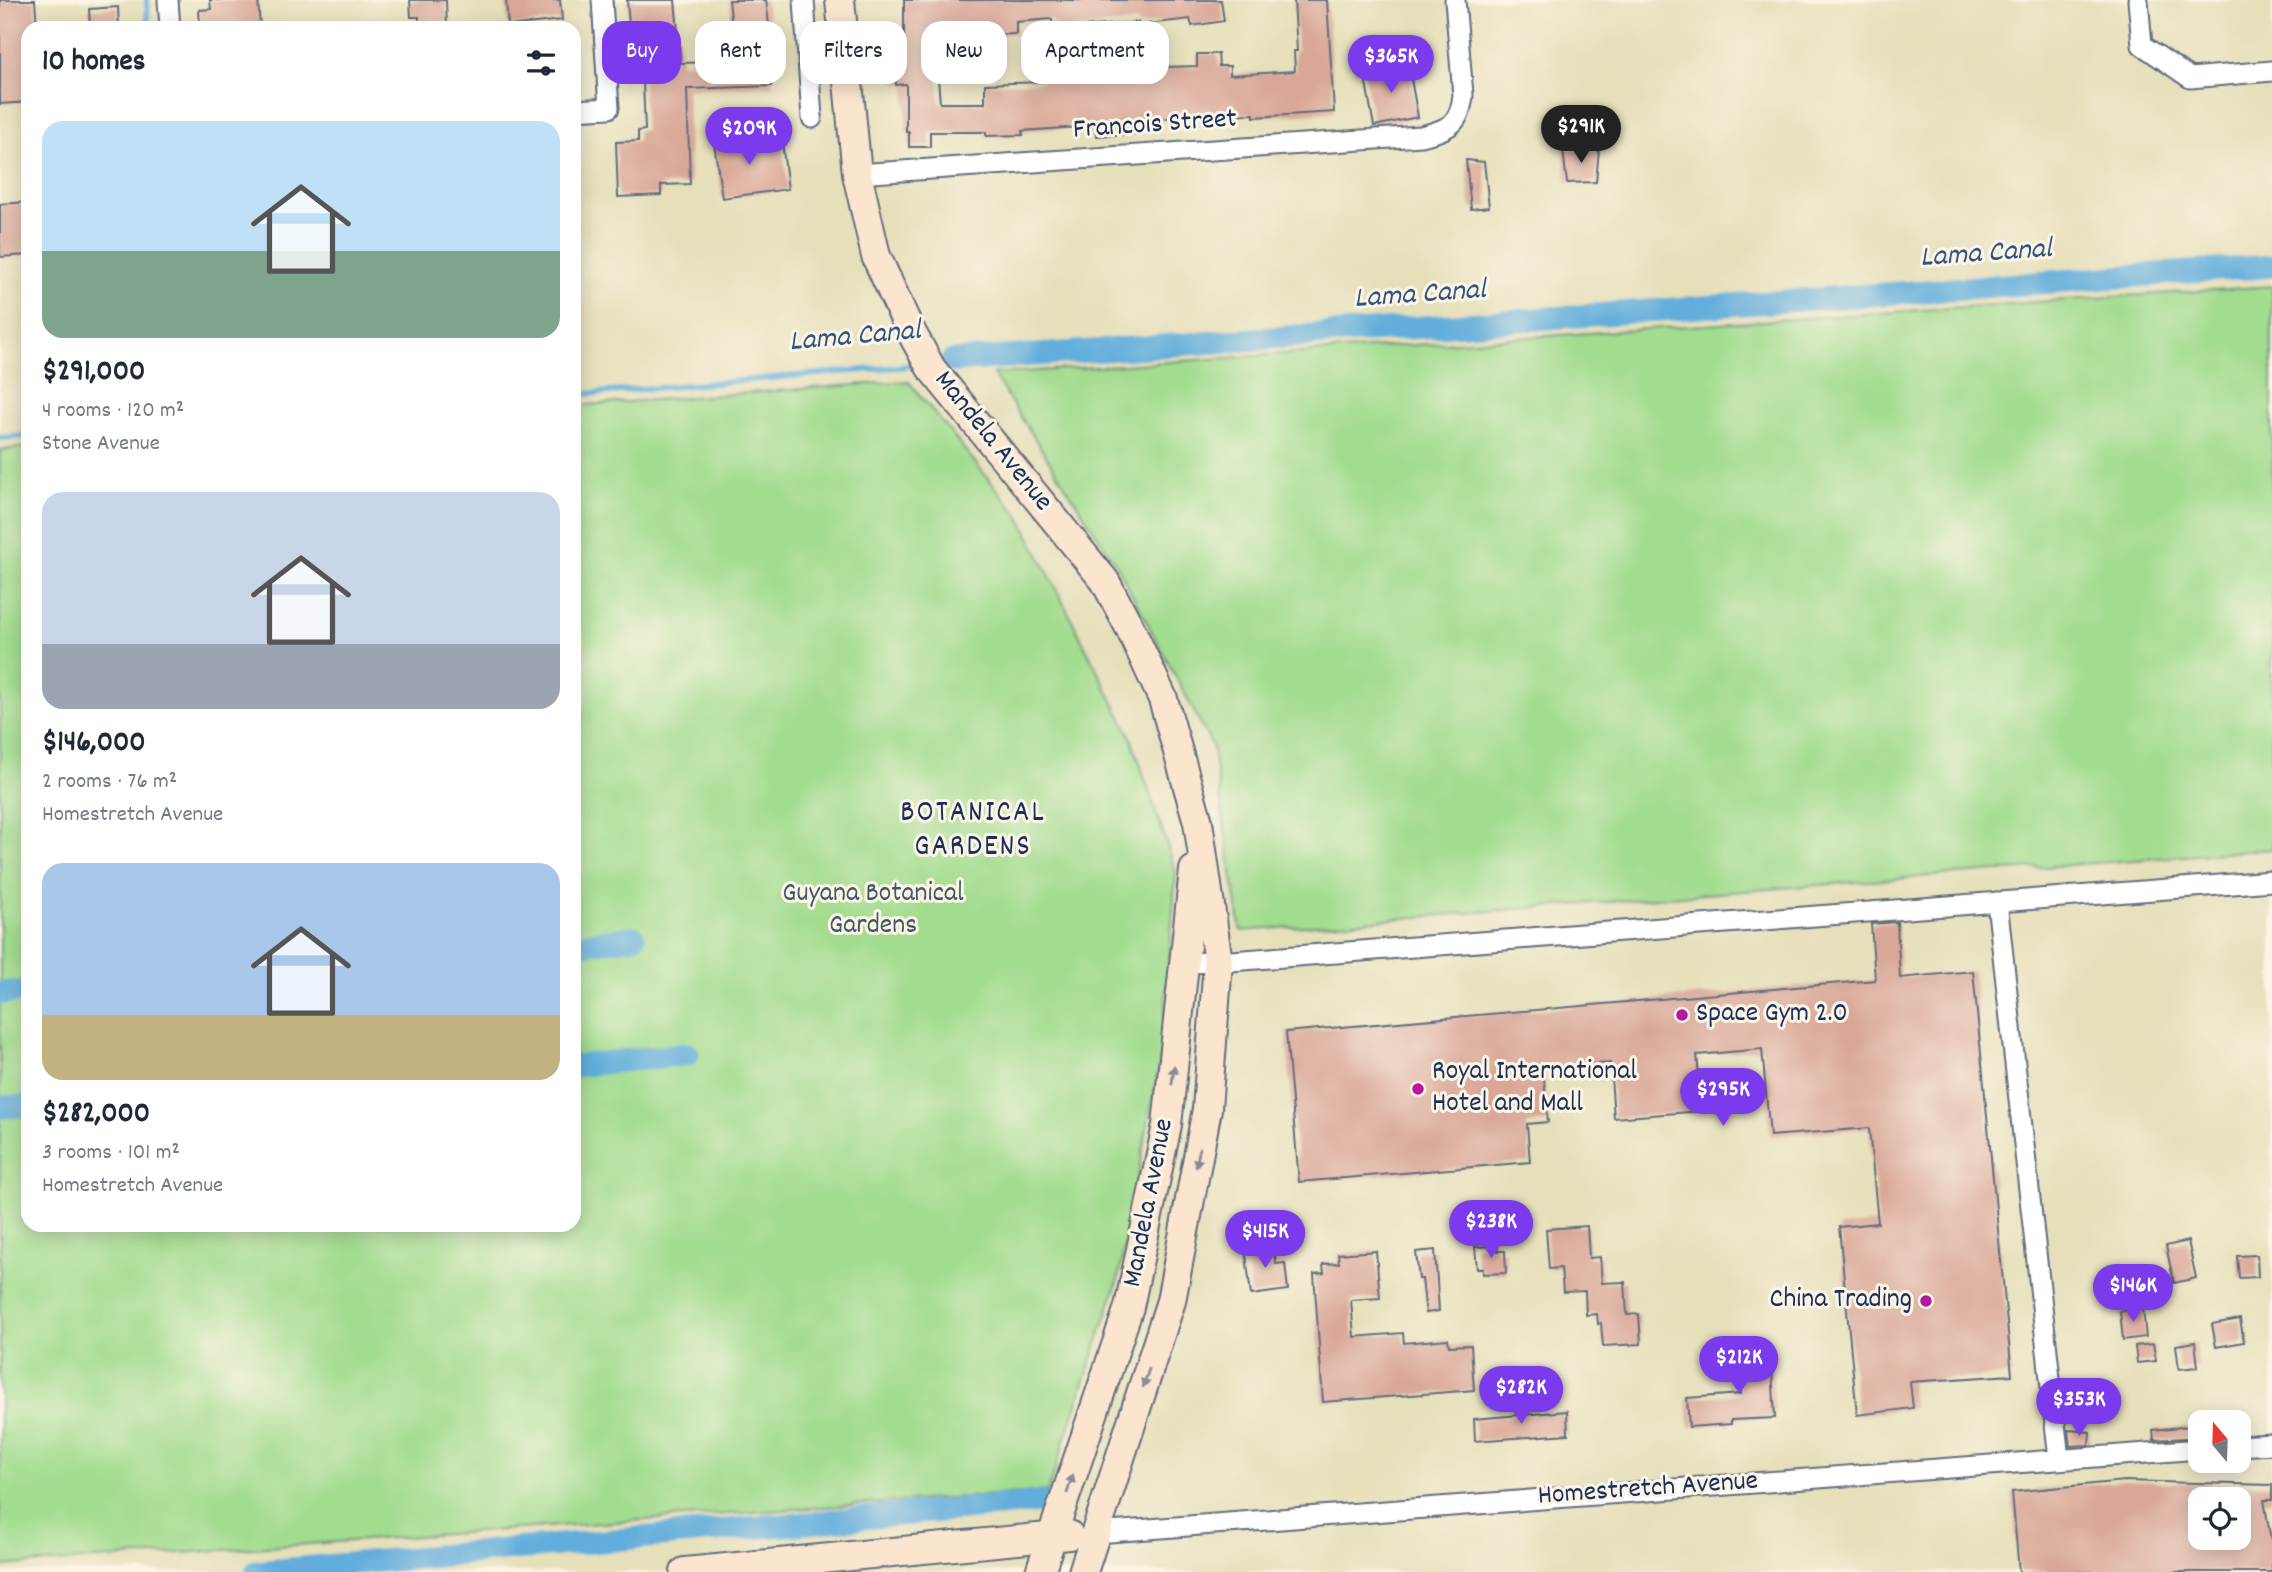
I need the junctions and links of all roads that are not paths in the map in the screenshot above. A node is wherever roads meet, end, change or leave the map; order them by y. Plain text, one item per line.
1 (168, 0) edge
2 (602, 0) edge
3 (804, 0) edge
4 (840, 0) edge
5 (1455, 0) edge
6 (2138, 0) edge
7 (170, 21) edge
8 (2272, 71) edge
9 (581, 110) edge
10 (812, 118) dead end
11 (857, 174) junction
12 (1198, 821) junction
13 (2272, 881) edge
14 (1997, 902) junction
15 (1218, 962) junction
16 (1186, 963) junction
17 (2272, 1444) edge
18 (2251, 1445) edge
19 (2188, 1450) edge
20 (2059, 1459) junction
21 (1096, 1533) junction
22 (1053, 1536) junction
23 (685, 1572) edge
24 (1040, 1572) edge
25 (1083, 1572) edge

1 - 7 street
2 - 9 street
3 - 10 street
4 - 11 main road, Mandela Avenue
5 - 11 street, Francois Street
6 - 8 street
11 - 12 main road, Mandela Avenue
12 - 15 main road, Mandela Avenue
12 - 16 main road, Mandela Avenue
13 - 14 street
14 - 15 street
14 - 20 street
15 - 16 street
15 -> 21 main road, Mandela Avenue
22 -> 16 main road, Mandela Avenue
17 - 18 street
19 - 20 street, Homestretch Avenue
20 - 21 street, Homestretch Avenue
21 - 22 main road
21 - 25 main road, Mandela Avenue
22 - 23 main road
22 - 24 main road, Mandela Avenue

